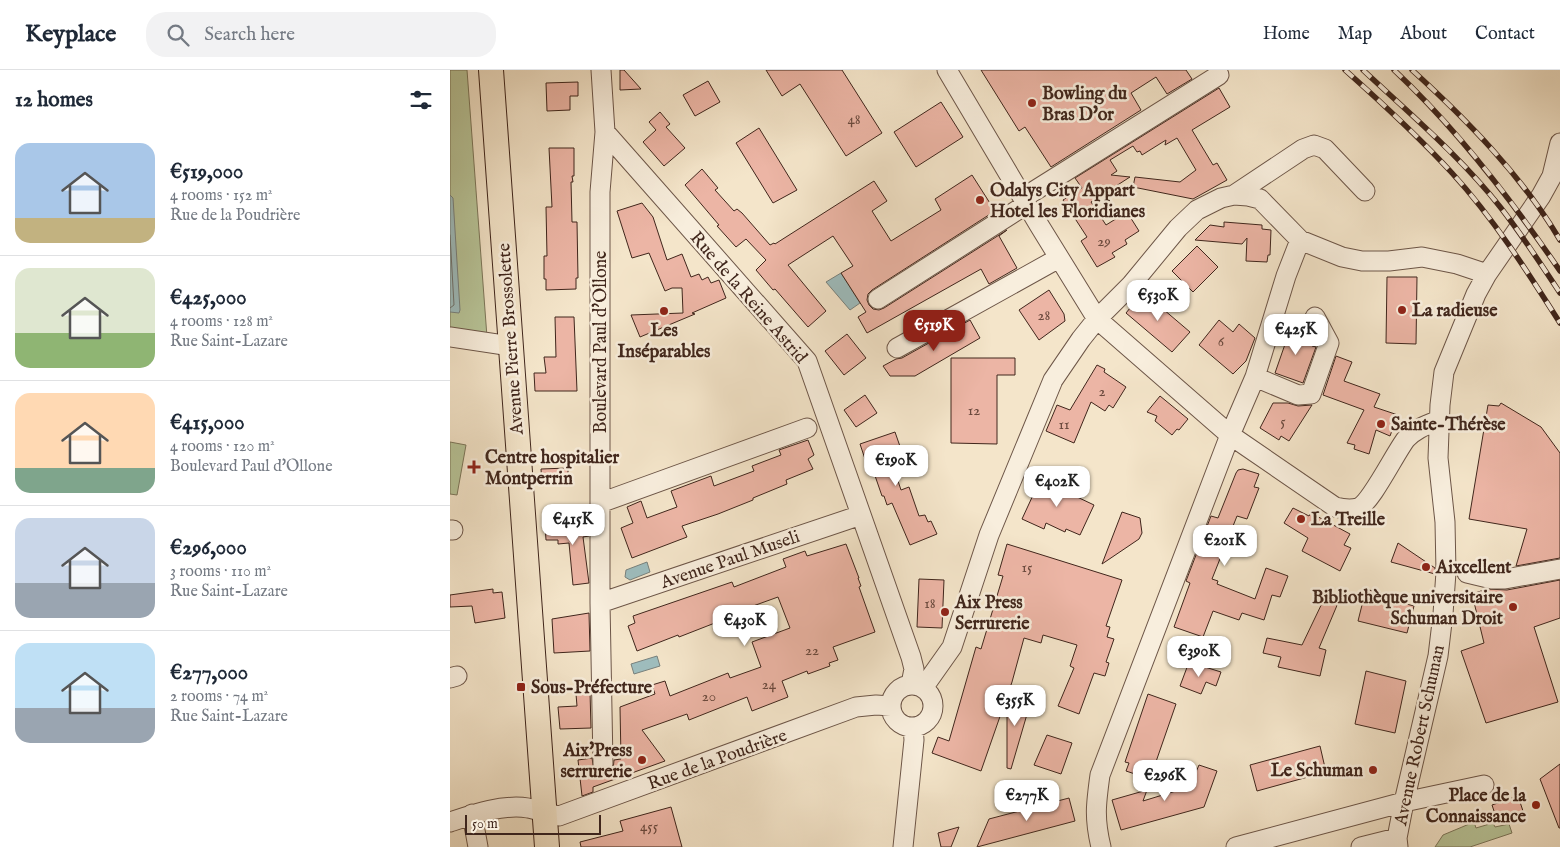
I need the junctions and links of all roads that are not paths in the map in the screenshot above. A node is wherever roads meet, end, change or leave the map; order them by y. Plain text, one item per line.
1 (491, 70) edge
2 (601, 70) edge
3 (947, 70) edge
4 (1219, 75) dead end
5 (605, 132) junction
6 (1560, 143) edge
7 (1556, 170) edge
8 (1365, 191) dead end
9 (1234, 195) junction
10 (1025, 201) junction
11 (1300, 240) junction
12 (1060, 258) junction
13 (1487, 274) junction
14 (878, 299) dead end
15 (1315, 317) dead end
16 (1097, 319) junction
17 (450, 337) edge
18 (511, 346) junction
19 (897, 348) dead end
20 (1255, 377) junction
21 (1439, 420) junction
22 (807, 428) dead end
23 (1230, 435) junction
24 (600, 503) junction
25 (861, 515) junction
26 (1560, 569) edge
27 (1467, 573) dead end
28 (600, 603) junction
29 (917, 686) junction
30 (890, 706) junction
31 (913, 727) junction
32 (603, 764) dead end
33 (1484, 785) dead end
34 (1404, 802) junction
35 (544, 813) junction
36 (472, 814) junction
37 (450, 822) edge
38 (1398, 842) edge
39 (478, 847) edge
40 (546, 847) edge
41 (903, 847) edge
42 (1101, 847) edge
43 (1236, 847) edge
44 (1361, 847) edge

1 - 18 main road, Avenue Pierre Brossolette
2 - 5 street, Boulevard Paul d'Ollone
3 - 10 street
4 - 10 street
5 - 24 street, Boulevard Paul d'Ollone
5 - 25 street, Rue de la Reine Astrid
6 - 7 street, Avenue Robert Schuman
7 - 13 street, Avenue Robert Schuman
8 - 9 street
9 - 11 street
9 - 16 street
10 - 12 street
10 - 14 street
11 - 13 street
11 - 20 street
12 - 16 street
12 - 19 street
13 - 21 street, Avenue Robert Schuman
15 - 20 street
16 - 23 street
16 - 29 street
17 - 18 street
18 - 35 main road, Avenue Pierre Brossolette
20 - 23 street
21 - 23 street
21 - 34 street, Avenue Robert Schuman
22 - 24 street
23 - 42 street
24 - 28 street, Boulevard Paul d'Ollone
25 - 28 street, Avenue Paul Museli
25 - 29 street, Rue de la Reine Astrid
26 - 27 street
28 - 32 street, Boulevard Paul d'Ollone
29 - 30 street
29 - 31 street
30 - 31 street
30 - 35 street, Rue de la Poudrière
31 - 41 street
33 - 34 street
34 - 38 street, Avenue Robert Schuman
34 - 43 street
35 - 36 street, Rue de la Poudrière
35 - 40 main road, Avenue Pierre Brossolette
36 - 37 street, Rue de la Poudrière
36 - 39 street
38 - 44 street

